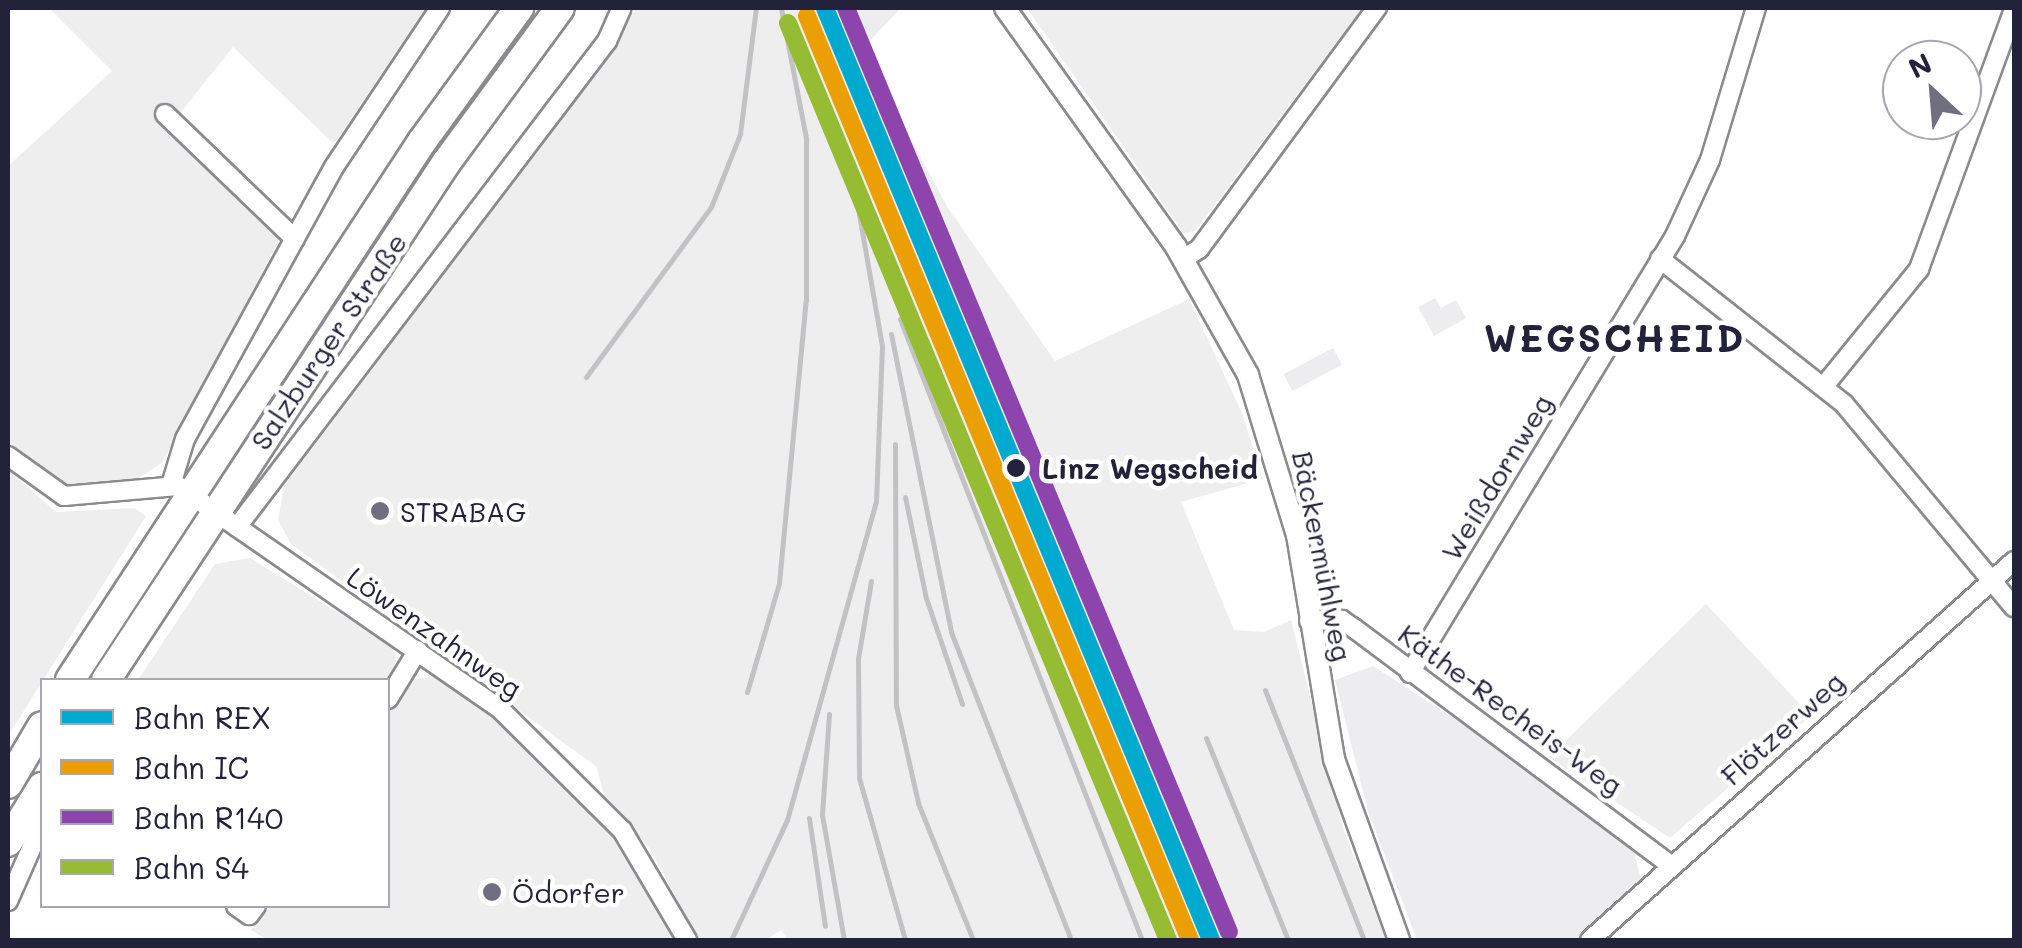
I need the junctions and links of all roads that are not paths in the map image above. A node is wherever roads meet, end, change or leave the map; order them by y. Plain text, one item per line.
1 (440, 8) edge
2 (519, 8) edge
3 (560, 8) edge
4 (622, 8) edge
5 (1005, 8) edge
6 (1376, 8) edge
7 (1756, 8) edge
8 (2014, 10) edge
9 (165, 114) dead end
10 (295, 239) junction
11 (1183, 259) junction
12 (1660, 259) junction
13 (1824, 386) junction
14 (8, 456) edge
15 (192, 497) junction
16 (237, 527) junction
17 (2014, 561) edge
18 (1988, 581) junction
19 (2014, 608) edge
20 (1309, 621) junction
21 (418, 650) junction
22 (1410, 673) junction
23 (71, 678) edge
24 (107, 678) edge
25 (390, 696) edge
26 (40, 729) edge
27 (8, 784) edge
28 (40, 790) edge
29 (40, 829) edge
30 (8, 842) edge
31 (1672, 866) junction
32 (8, 901) edge
33 (687, 940) edge
34 (1398, 940) edge
35 (1590, 940) edge

1 - 10 street, Salzburger Straße
2 - 15 main road, Salzburger Straße
3 - 15 main road, Salzburger Straße
4 - 16 street, Salzburger Straße
5 - 11 street, Bäckermühlweg
6 - 11 street
7 - 12 street, Weißdornweg
8 - 13 street
9 - 10 street
10 - 15 street, Salzburger Straße
11 - 20 street, Bäckermühlweg
12 - 13 street
12 - 22 street, Weißdornweg
13 - 18 street
14 - 15 street
15 - 16 street, Löwenzahnweg
15 - 23 main road, Salzburger Straße
15 - 24 main road, Salzburger Straße
16 - 21 street, Löwenzahnweg
17 - 18 street, Flötzerweg
18 - 19 street
18 - 31 street, Flötzerweg
20 - 22 street, Käthe-Recheis-Weg
20 - 34 street, Bäckermühlweg
21 - 25 street
21 - 33 street, Löwenzahnweg
22 - 31 street, Käthe-Recheis-Weg
26 - 27 main road
28 - 30 main road
29 - 32 street
31 - 35 street, Flötzerweg

